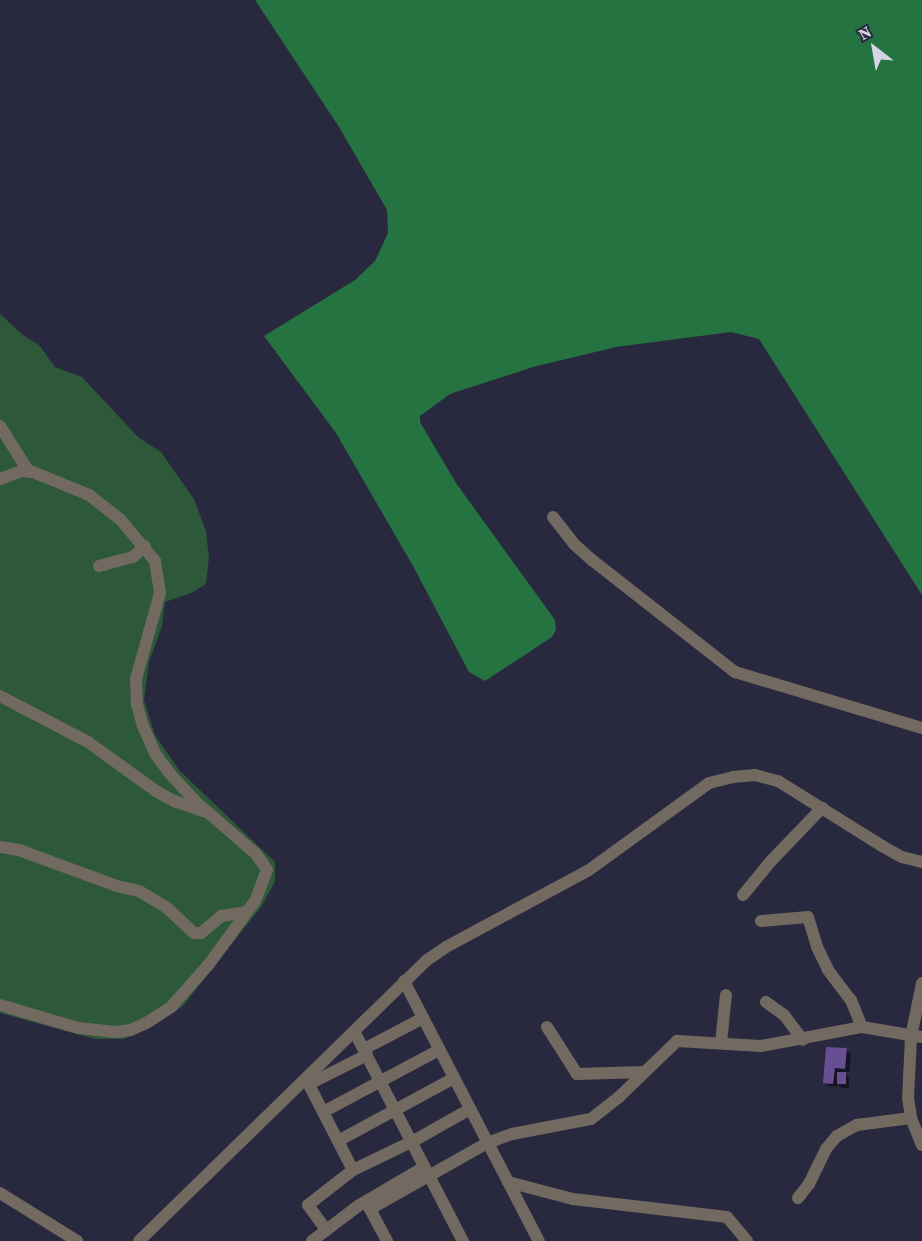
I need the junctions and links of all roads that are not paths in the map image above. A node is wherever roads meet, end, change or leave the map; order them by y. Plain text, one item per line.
1 (0, 426) edge
2 (29, 472) junction
3 (0, 479) edge
4 (553, 517) dead end
5 (145, 546) junction
6 (99, 566) dead end
7 (0, 696) edge
8 (922, 728) edge
9 (822, 808) junction
10 (210, 813) junction
11 (0, 847) edge
12 (922, 862) edge
13 (743, 895) dead end
14 (247, 912) junction
15 (761, 921) dead end
16 (404, 981) junction
17 (922, 983) edge
18 (726, 995) dead end
19 (766, 1002) dead end
20 (0, 1005) edge
21 (423, 1018) junction
22 (546, 1027) dead end
23 (862, 1027) junction
24 (354, 1031) junction
25 (917, 1037) edge
26 (803, 1040) junction
27 (721, 1043) junction
28 (440, 1050) junction
29 (365, 1052) junction
30 (644, 1072) junction
31 (454, 1078) junction
32 (307, 1081) junction
33 (381, 1082) junction
34 (470, 1109) junction
35 (396, 1111) junction
36 (323, 1112) junction
37 (911, 1118) junction
38 (410, 1140) junction
39 (338, 1141) junction
40 (487, 1143) junction
41 (922, 1145) edge
42 (353, 1170) junction
43 (427, 1171) junction
44 (508, 1182) junction
45 (0, 1193) edge
46 (798, 1198) dead end
47 (326, 1230) junction
48 (70, 1239) edge
49 (139, 1241) edge
50 (312, 1241) edge
51 (387, 1241) edge
52 (463, 1241) edge
53 (539, 1241) edge
54 (747, 1241) edge

1 - 2 street
2 - 3 street
2 - 5 street
4 - 8 street
5 - 6 street
5 - 10 street
7 - 10 street
9 - 12 street
9 - 13 street
9 - 16 street
10 - 14 street
11 - 14 street
14 - 20 street
15 - 23 street
16 - 21 street
16 - 24 street
17 - 25 street
18 - 27 street
19 - 26 street
21 - 28 street
21 - 29 street
22 - 30 street
23 - 25 street
23 - 26 street
24 - 29 street
24 - 32 street
25 - 37 street
26 - 27 street
27 - 30 street
28 - 31 street
28 - 33 street
29 - 32 street
29 - 33 street
30 - 40 street
31 - 34 street
31 - 35 street
32 - 36 street
32 - 49 street
33 - 35 street
33 - 36 street
34 - 38 street
34 - 40 street
35 - 38 street
35 - 39 street
36 - 39 street
37 - 41 street
37 - 46 street
38 - 42 street
38 - 43 street
39 - 42 street
40 - 43 street
40 - 44 street
42 - 47 street
43 - 47 street
43 - 51 street
43 - 52 street
44 - 53 street
44 - 54 street
45 - 48 street
47 - 50 street

